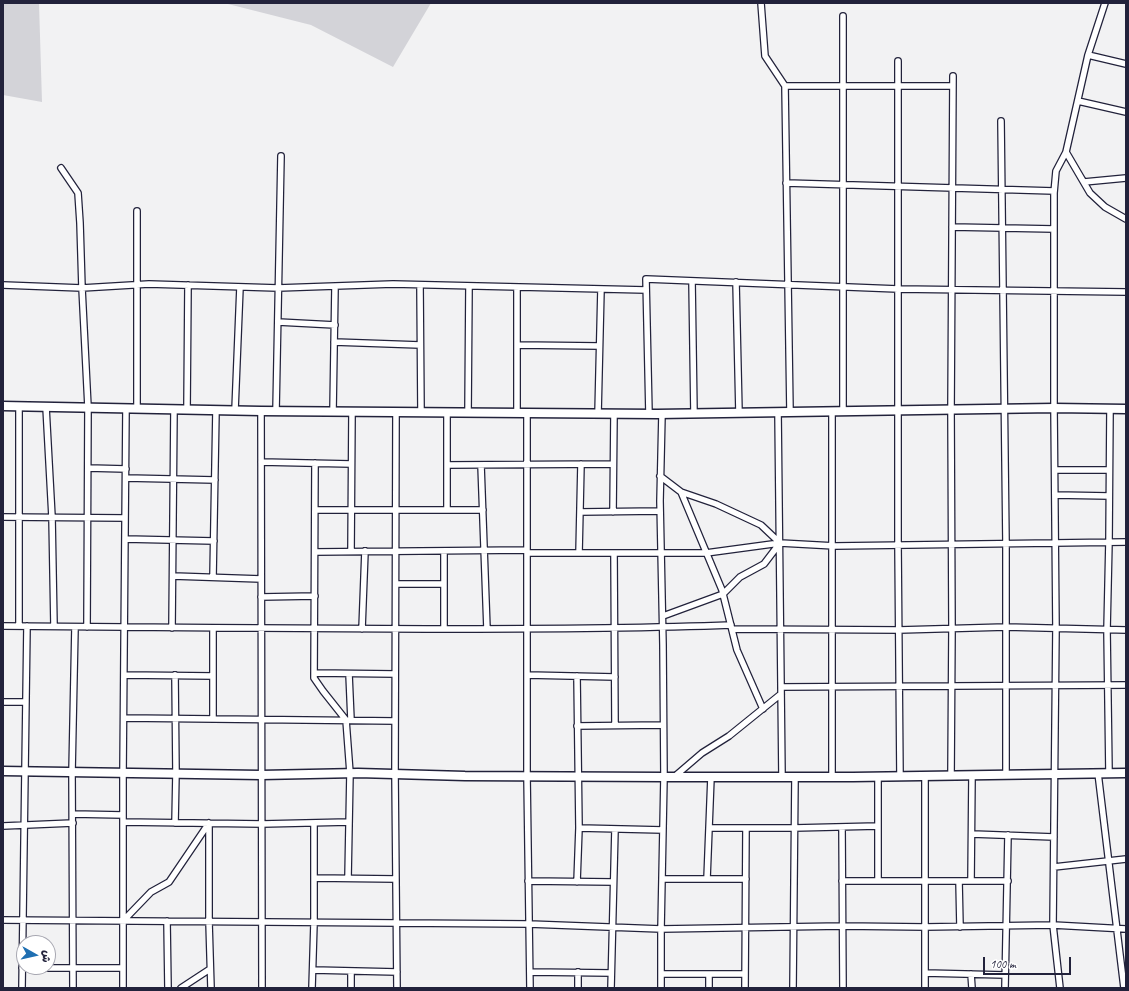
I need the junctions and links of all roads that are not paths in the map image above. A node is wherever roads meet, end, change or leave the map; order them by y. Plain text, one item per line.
1 (761, 3) edge
2 (1106, 3) edge
3 (842, 16) dead end
4 (1088, 55) junction
5 (898, 61) dead end
6 (1126, 64) edge
7 (953, 76) dead end
8 (785, 86) junction
9 (843, 86) junction
10 (898, 86) junction
11 (953, 86) junction
12 (1078, 101) junction
13 (1126, 112) edge
14 (1001, 121) dead end
15 (1066, 152) junction
16 (281, 156) dead end
17 (61, 168) dead end
18 (1126, 178) edge
19 (1084, 182) junction
20 (786, 184) junction
21 (843, 185) junction
22 (898, 186) junction
23 (952, 188) junction
24 (1002, 190) junction
25 (1054, 191) junction
26 (137, 212) dead end
27 (1126, 219) edge
28 (952, 227) junction
29 (1002, 228) junction
30 (1054, 229) junction
31 (692, 281) junction
32 (736, 282) junction
33 (3, 284) edge
34 (788, 284) junction
35 (137, 285) junction
36 (188, 285) junction
37 (420, 285) junction
38 (469, 286) junction
39 (843, 286) junction
40 (240, 287) junction
41 (335, 287) junction
42 (517, 287) junction
43 (82, 288) junction
44 (278, 288) junction
45 (898, 288) junction
46 (601, 289) junction
47 (952, 289) junction
48 (646, 290) junction
49 (1002, 290) junction
50 (1054, 291) junction
51 (1126, 292) edge
52 (278, 322) junction
53 (335, 324) junction
54 (334, 342) junction
55 (420, 345) junction
56 (517, 345) junction
57 (599, 346) junction
58 (3, 406) edge
59 (19, 406) junction
60 (46, 407) junction
61 (88, 407) junction
62 (126, 408) junction
63 (137, 408) junction
64 (1054, 408) junction
65 (174, 409) junction
66 (187, 409) junction
67 (1004, 409) junction
68 (1110, 409) junction
69 (1126, 409) edge
70 (216, 410) junction
71 (235, 410) junction
72 (951, 410) junction
73 (261, 411) junction
74 (276, 411) junction
75 (333, 411) junction
76 (898, 411) junction
77 (352, 412) junction
78 (396, 412) junction
79 (421, 412) junction
80 (447, 412) junction
81 (778, 412) junction
82 (790, 412) junction
83 (832, 412) junction
84 (843, 412) junction
85 (468, 413) junction
86 (517, 413) junction
87 (527, 413) junction
88 (739, 413) junction
89 (598, 414) junction
90 (614, 414) junction
91 (649, 414) junction
92 (662, 414) junction
93 (694, 414) junction
94 (261, 462) junction
95 (315, 464) junction
96 (351, 464) junction
97 (481, 464) junction
98 (527, 464) junction
99 (581, 464) junction
100 (613, 464) junction
101 (447, 465) junction
102 (88, 468) junction
103 (126, 469) junction
104 (1055, 470) junction
105 (1110, 470) junction
106 (660, 476) junction
107 (126, 478) junction
108 (174, 479) junction
109 (215, 480) junction
110 (682, 492) junction
111 (1055, 495) junction
112 (1110, 496) junction
113 (315, 510) junction
114 (351, 510) junction
115 (396, 510) junction
116 (448, 510) junction
117 (483, 510) junction
118 (660, 511) junction
119 (580, 512) junction
120 (613, 512) junction
121 (3, 517) edge
122 (19, 517) junction
123 (52, 517) junction
124 (88, 517) junction
125 (125, 518) junction
126 (125, 539) junction
127 (173, 540) junction
128 (1109, 541) junction
129 (214, 542) junction
130 (1056, 542) junction
131 (1126, 542) edge
132 (780, 543) junction
133 (1006, 543) junction
134 (952, 544) junction
135 (898, 545) junction
136 (832, 546) junction
137 (484, 550) junction
138 (351, 551) junction
139 (364, 551) junction
140 (396, 551) junction
141 (444, 551) junction
142 (315, 552) junction
143 (527, 552) junction
144 (579, 553) junction
145 (614, 553) junction
146 (661, 553) junction
147 (706, 553) junction
148 (173, 576) junction
149 (212, 577) junction
150 (261, 579) junction
151 (396, 584) junction
152 (444, 584) junction
153 (723, 594) junction
154 (315, 596) junction
155 (261, 597) junction
156 (662, 616) junction
157 (3, 626) edge
158 (19, 626) junction
159 (27, 626) junction
160 (54, 626) junction
161 (1006, 626) junction
162 (75, 627) junction
163 (88, 627) junction
164 (124, 627) junction
165 (731, 627) junction
166 (172, 628) junction
167 (213, 628) junction
168 (261, 628) junction
169 (315, 628) junction
170 (614, 628) junction
171 (663, 628) junction
172 (952, 628) junction
173 (1056, 628) junction
174 (362, 629) junction
175 (395, 629) junction
176 (444, 629) junction
177 (487, 629) junction
178 (527, 629) junction
179 (780, 630) junction
180 (832, 630) junction
181 (899, 630) junction
182 (1107, 630) junction
183 (1126, 630) edge
184 (314, 673) junction
185 (349, 674) junction
186 (395, 674) junction
187 (124, 675) junction
188 (175, 675) junction
189 (527, 675) junction
190 (213, 676) junction
191 (577, 676) junction
192 (614, 677) junction
193 (1056, 685) junction
194 (1108, 685) junction
195 (1126, 685) edge
196 (899, 686) junction
197 (952, 686) junction
198 (1006, 686) junction
199 (781, 687) junction
200 (832, 687) junction
201 (781, 694) junction
202 (3, 702) edge
203 (26, 702) junction
204 (763, 709) junction
205 (124, 718) junction
206 (175, 719) junction
207 (213, 719) junction
208 (261, 719) junction
209 (348, 720) junction
210 (395, 720) junction
211 (615, 725) junction
212 (663, 725) junction
213 (577, 726) junction
214 (3, 771) edge
215 (25, 771) junction
216 (72, 772) junction
217 (123, 773) junction
218 (176, 773) junction
219 (350, 773) junction
220 (1098, 773) junction
221 (1109, 773) junction
222 (1126, 773) edge
223 (395, 774) junction
224 (1006, 774) junction
225 (1055, 774) junction
226 (262, 775) junction
227 (951, 775) junction
228 (972, 775) junction
229 (527, 776) junction
230 (900, 776) junction
231 (925, 776) junction
232 (577, 777) junction
233 (711, 777) junction
234 (782, 777) junction
235 (795, 777) junction
236 (832, 777) junction
237 (878, 777) junction
238 (664, 778) junction
239 (674, 778) junction
240 (73, 814) junction
241 (123, 815) junction
242 (123, 822) junction
243 (349, 822) junction
244 (73, 823) junction
245 (174, 823) junction
246 (210, 823) junction
247 (314, 823) junction
248 (262, 824) junction
249 (24, 825) junction
250 (3, 826) edge
251 (878, 826) junction
252 (842, 827) junction
253 (579, 828) junction
254 (710, 828) junction
255 (746, 828) junction
256 (794, 828) junction
257 (614, 829) junction
258 (663, 830) junction
259 (972, 834) junction
260 (1008, 835) junction
261 (1054, 837) junction
262 (1126, 858) edge
263 (1109, 861) junction
264 (1054, 868) junction
265 (314, 878) junction
266 (348, 878) junction
267 (396, 879) junction
268 (662, 879) junction
269 (707, 879) junction
270 (746, 879) junction
271 (528, 881) junction
272 (842, 881) junction
273 (878, 881) junction
274 (925, 881) junction
275 (959, 881) junction
276 (971, 881) junction
277 (1008, 881) junction
278 (577, 882) junction
279 (613, 882) junction
280 (3, 920) edge
281 (22, 920) junction
282 (74, 921) junction
283 (123, 921) junction
284 (167, 922) junction
285 (209, 922) junction
286 (262, 922) junction
287 (314, 923) junction
288 (397, 923) junction
289 (529, 924) junction
290 (1053, 925) junction
291 (842, 926) junction
292 (1006, 926) junction
293 (612, 927) junction
294 (925, 927) junction
295 (960, 927) junction
296 (745, 928) junction
297 (793, 928) junction
298 (1116, 928) junction
299 (661, 929) junction
300 (1126, 929) edge
301 (22, 935) edge
302 (56, 968) edge
303 (73, 968) junction
304 (123, 968) junction
305 (210, 969) junction
306 (313, 970) junction
307 (351, 971) junction
308 (397, 972) junction
309 (530, 972) junction
310 (578, 972) junction
311 (611, 972) junction
312 (925, 973) junction
313 (661, 974) junction
314 (709, 974) junction
315 (745, 974) junction
316 (972, 974) junction
317 (22, 975) edge
318 (1005, 975) junction
319 (22, 988) edge
320 (73, 988) edge
321 (123, 988) edge
322 (168, 988) edge
323 (181, 988) edge
324 (211, 988) edge
325 (262, 988) edge
326 (312, 988) edge
327 (351, 988) edge
328 (397, 988) edge
329 (530, 988) edge
330 (578, 988) edge
331 (611, 988) edge
332 (661, 988) edge
333 (709, 988) edge
334 (745, 988) edge
335 (793, 988) edge
336 (843, 988) edge
337 (925, 988) edge
338 (972, 988) edge
339 (1005, 988) edge
340 (1060, 988) edge
341 (1124, 988) edge

1 - 8 street
2 - 4 street
3 - 9 street
4 - 6 street
4 - 12 street
5 - 10 street
7 - 11 street
8 - 9 street
8 - 20 street
9 - 10 street
9 - 21 street
10 - 11 street
10 - 22 street
11 - 23 street
12 - 13 street
12 - 15 street
14 - 24 street
15 - 19 street
15 - 25 street
16 - 44 street
17 - 43 street
18 - 19 street
19 - 27 street
20 - 21 street
20 - 34 street
21 - 22 street
21 - 39 street
22 - 23 street
22 - 45 street
23 - 24 street
23 - 28 street
24 - 25 street
24 - 29 street
25 - 30 street
26 - 35 street
28 - 29 street
28 - 47 street
29 - 30 street
29 - 49 street
30 - 50 street
31 - 32 street
31 - 48 street
31 - 93 street
32 - 34 street
32 - 88 street
33 - 43 street
34 - 39 street
34 - 82 street
35 - 36 street
35 - 43 street
35 - 63 street
36 - 40 street
36 - 66 street
37 - 38 street
37 - 41 street
37 - 55 street
38 - 42 street
38 - 85 street
39 - 45 street
39 - 84 street
40 - 44 street
40 - 71 street
41 - 44 street
41 - 53 street
42 - 46 street
42 - 56 street
43 - 61 street
44 - 52 street
45 - 47 street
45 - 76 street
46 - 48 street
46 - 57 street
47 - 49 street
47 - 72 street
48 - 91 street
49 - 50 street
49 - 67 street
50 - 51 street
50 - 64 street
52 - 53 street
52 - 74 street
53 - 54 street
54 - 55 street
54 - 75 street
55 - 79 street
56 - 57 street
56 - 86 street
57 - 89 street
58 - 59 main road
59 - 60 main road
59 - 122 street
60 - 61 main road
60 - 123 street
61 - 62 main road
61 - 102 street
62 - 63 main road
62 - 103 street
63 - 65 main road
64 - 67 main road
64 - 68 main road
64 - 104 street
65 - 66 main road
65 - 108 street
66 - 70 main road
67 - 72 main road
67 - 133 street
68 - 69 main road
68 - 105 street
70 - 71 main road
70 - 109 street
71 - 73 main road
72 - 76 main road
72 - 134 street
73 - 74 main road
73 - 94 street
74 - 75 main road
75 - 77 main road
76 - 84 main road
76 - 135 street
77 - 78 main road
77 - 96 street
78 - 79 main road
78 - 115 street
79 - 80 main road
80 - 85 main road
80 - 101 street
81 - 82 main road
81 - 88 main road
81 - 132 street
82 - 83 main road
83 - 84 main road
83 - 136 street
85 - 86 main road
86 - 87 main road
87 - 89 main road
87 - 98 street
88 - 93 main road
89 - 90 main road
90 - 91 main road
90 - 100 street
91 - 92 main road
92 - 93 main road
92 - 106 street
94 - 95 street
94 - 150 street
95 - 96 street
95 - 113 street
96 - 114 street
97 - 98 street
97 - 101 street
97 - 117 street
98 - 99 street
98 - 143 street
99 - 100 street
99 - 119 street
100 - 120 street
101 - 116 street
102 - 103 street
102 - 124 street
103 - 107 street
104 - 105 street
104 - 111 street
105 - 112 street
106 - 110 street
106 - 118 street
107 - 108 street
107 - 125 street
108 - 109 street
108 - 127 street
109 - 129 street
110 - 132 street
110 - 147 street
111 - 112 street
111 - 130 street
112 - 128 street
113 - 114 street
113 - 142 street
114 - 115 street
114 - 138 street
115 - 116 street
115 - 140 street
116 - 117 street
117 - 137 street
118 - 120 street
118 - 146 street
119 - 120 street
119 - 144 street
121 - 122 street
122 - 123 street
122 - 158 street
123 - 124 street
123 - 160 street
124 - 125 street
124 - 163 street
125 - 126 street
126 - 127 street
126 - 164 street
127 - 129 street
127 - 148 street
128 - 130 street
128 - 131 street
128 - 182 street
129 - 149 street
130 - 133 street
130 - 173 street
132 - 136 street
132 - 147 street
132 - 153 street
132 - 179 street
133 - 134 street
133 - 161 street
134 - 135 street
134 - 172 street
135 - 136 street
135 - 181 street
136 - 180 street
137 - 141 street
137 - 143 street
137 - 177 street
138 - 139 street
138 - 142 street
139 - 140 street
139 - 174 street
140 - 141 street
140 - 151 street
141 - 152 street
142 - 154 street
143 - 144 street
143 - 178 street
144 - 145 street
145 - 146 street
145 - 170 street
146 - 147 street
146 - 156 street
147 - 153 street
148 - 149 street
148 - 166 street
149 - 150 street
150 - 155 street
151 - 152 street
151 - 175 street
152 - 176 street
153 - 156 street
153 - 165 street
154 - 155 street
154 - 169 street
155 - 168 street
156 - 171 street
157 - 158 street
158 - 159 street
159 - 160 street
159 - 203 street
160 - 162 street
161 - 172 street
161 - 173 street
161 - 198 street
162 - 163 street
162 - 216 street
163 - 164 street
164 - 166 street
164 - 187 street
165 - 171 street
165 - 179 street
165 - 204 street
166 - 167 street
167 - 168 street
167 - 190 street
168 - 169 street
168 - 208 street
169 - 174 street
169 - 184 street
170 - 171 street
170 - 178 street
170 - 192 street
171 - 212 street
172 - 181 street
172 - 197 street
173 - 182 street
173 - 193 street
174 - 175 street
175 - 176 street
175 - 186 street
176 - 177 street
177 - 178 street
178 - 189 street
179 - 180 street
179 - 199 street
180 - 181 street
180 - 200 street
181 - 196 street
182 - 183 street
182 - 194 street
184 - 185 street
184 - 209 street
185 - 186 street
185 - 209 street
186 - 210 street
187 - 188 street
187 - 205 street
188 - 190 street
188 - 206 street
189 - 191 street
189 - 229 street
190 - 207 street
191 - 192 street
191 - 213 street
192 - 211 street
193 - 194 street
193 - 198 street
193 - 225 street
194 - 195 street
194 - 221 street
196 - 197 street
196 - 200 street
196 - 230 street
197 - 198 street
197 - 227 street
198 - 224 street
199 - 200 street
199 - 201 street
200 - 236 street
201 - 204 street
201 - 234 street
202 - 203 street
203 - 215 street
204 - 239 street
205 - 206 street
205 - 217 street
206 - 207 street
206 - 218 street
207 - 208 street
208 - 209 street
208 - 226 street
209 - 210 street
209 - 219 street
210 - 223 street
211 - 212 street
211 - 213 street
212 - 238 street
213 - 232 street
214 - 215 main road
215 - 216 main road
215 - 249 street
216 - 217 main road
216 - 240 street
217 - 218 main road
217 - 241 street
218 - 226 main road
218 - 245 street
219 - 223 main road
219 - 226 main road
219 - 243 street
220 - 221 main road
220 - 225 main road
220 - 263 street
221 - 222 main road
223 - 229 main road
223 - 267 street
224 - 225 main road
224 - 228 main road
225 - 261 street
226 - 248 street
227 - 228 main road
227 - 231 main road
228 - 259 street
229 - 232 main road
229 - 271 street
230 - 231 main road
230 - 237 main road
231 - 274 street
232 - 238 main road
232 - 253 street
233 - 234 main road
233 - 239 main road
233 - 254 street
234 - 235 main road
235 - 236 main road
235 - 256 street
236 - 237 main road
237 - 251 street
238 - 239 main road
238 - 258 street
240 - 241 street
240 - 244 street
241 - 242 street
242 - 245 street
242 - 283 street
243 - 247 street
243 - 266 street
244 - 249 street
244 - 282 street
245 - 246 street
246 - 248 street
246 - 283 street
246 - 285 street
247 - 248 street
247 - 265 street
248 - 286 street
249 - 250 street
249 - 281 street
251 - 252 street
251 - 273 street
252 - 256 street
252 - 272 street
253 - 257 street
253 - 278 street
254 - 255 street
254 - 269 street
255 - 256 street
255 - 270 street
256 - 297 street
257 - 258 street
257 - 279 street
258 - 268 street
259 - 260 street
259 - 276 street
260 - 261 street
260 - 277 street
261 - 264 street
262 - 263 street
263 - 264 street
263 - 298 street
264 - 290 street
265 - 266 street
265 - 287 street
266 - 267 street
267 - 288 street
268 - 269 street
268 - 299 street
269 - 270 street
270 - 296 street
271 - 278 street
271 - 289 street
272 - 273 street
272 - 291 street
273 - 274 street
274 - 275 street
274 - 294 street
275 - 276 street
275 - 295 street
276 - 277 street
277 - 292 street
278 - 279 street
279 - 293 street
280 - 281 street
281 - 282 street
281 - 301 street
282 - 283 street
282 - 303 street
283 - 284 street
283 - 304 street
284 - 285 street
284 - 322 street
285 - 286 street
285 - 305 street
286 - 287 street
286 - 325 street
287 - 288 street
287 - 306 street
288 - 289 street
288 - 308 street
289 - 293 street
289 - 309 street
290 - 292 street
290 - 298 street
290 - 340 street
291 - 294 street
291 - 297 street
291 - 336 street
292 - 295 street
292 - 318 street
293 - 299 street
293 - 311 street
294 - 295 street
294 - 312 street
296 - 297 street
296 - 299 street
296 - 315 street
297 - 335 street
298 - 300 street
298 - 341 street
299 - 313 street
302 - 303 street
303 - 304 street
303 - 320 street
304 - 321 street
305 - 323 street
305 - 324 street
306 - 307 street
306 - 326 street
307 - 308 street
307 - 327 street
308 - 328 street
309 - 310 street
309 - 329 street
310 - 311 street
310 - 330 street
311 - 331 street
312 - 316 street
312 - 337 street
313 - 314 street
313 - 332 street
314 - 315 street
314 - 333 street
315 - 334 street
316 - 318 street
316 - 338 street
317 - 319 street
318 - 339 street

